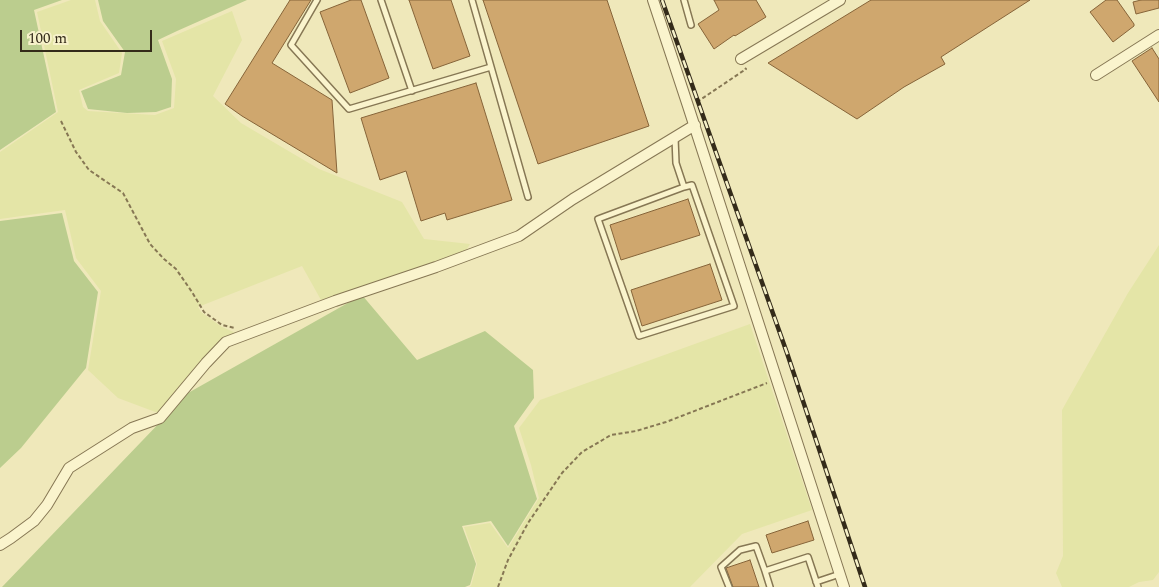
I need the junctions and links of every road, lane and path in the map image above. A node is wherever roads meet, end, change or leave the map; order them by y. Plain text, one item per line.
1 (317, 0) edge
2 (381, 0) edge
3 (472, 0) edge
4 (653, 0) edge
5 (684, 0) edge
6 (840, 0) edge
7 (691, 25) dead end
8 (1159, 35) edge
9 (741, 59) joint
10 (491, 67) junction
11 (1096, 75) dead end
12 (412, 91) junction
13 (688, 106) junction
14 (61, 122) dead end
15 (694, 125) junction
16 (675, 137) junction
17 (684, 187) junction
18 (528, 197) dead end
19 (250, 332) junction
20 (777, 379) junction
21 (0, 545) edge
22 (765, 571) junction
23 (840, 574) junction
24 (817, 585) edge
25 (498, 587) edge
26 (728, 587) edge
27 (770, 587) edge
28 (844, 587) edge

1 - 12 lane
2 - 12 lane
3 - 10 lane
4 - 13 street
5 - 7 lane
6 - 9 street
8 - 11 street
9 - 13 path
10 - 12 lane
10 - 18 lane
13 - 15 street
14 - 19 path
15 - 16 street
15 - 20 street
16 - 17 lane
16 - 19 street
17 - 17 lane
19 - 21 street
20 - 23 street
20 - 25 path
22 - 24 lane
22 - 26 lane
22 - 27 lane
23 - 24 lane
23 - 28 street

